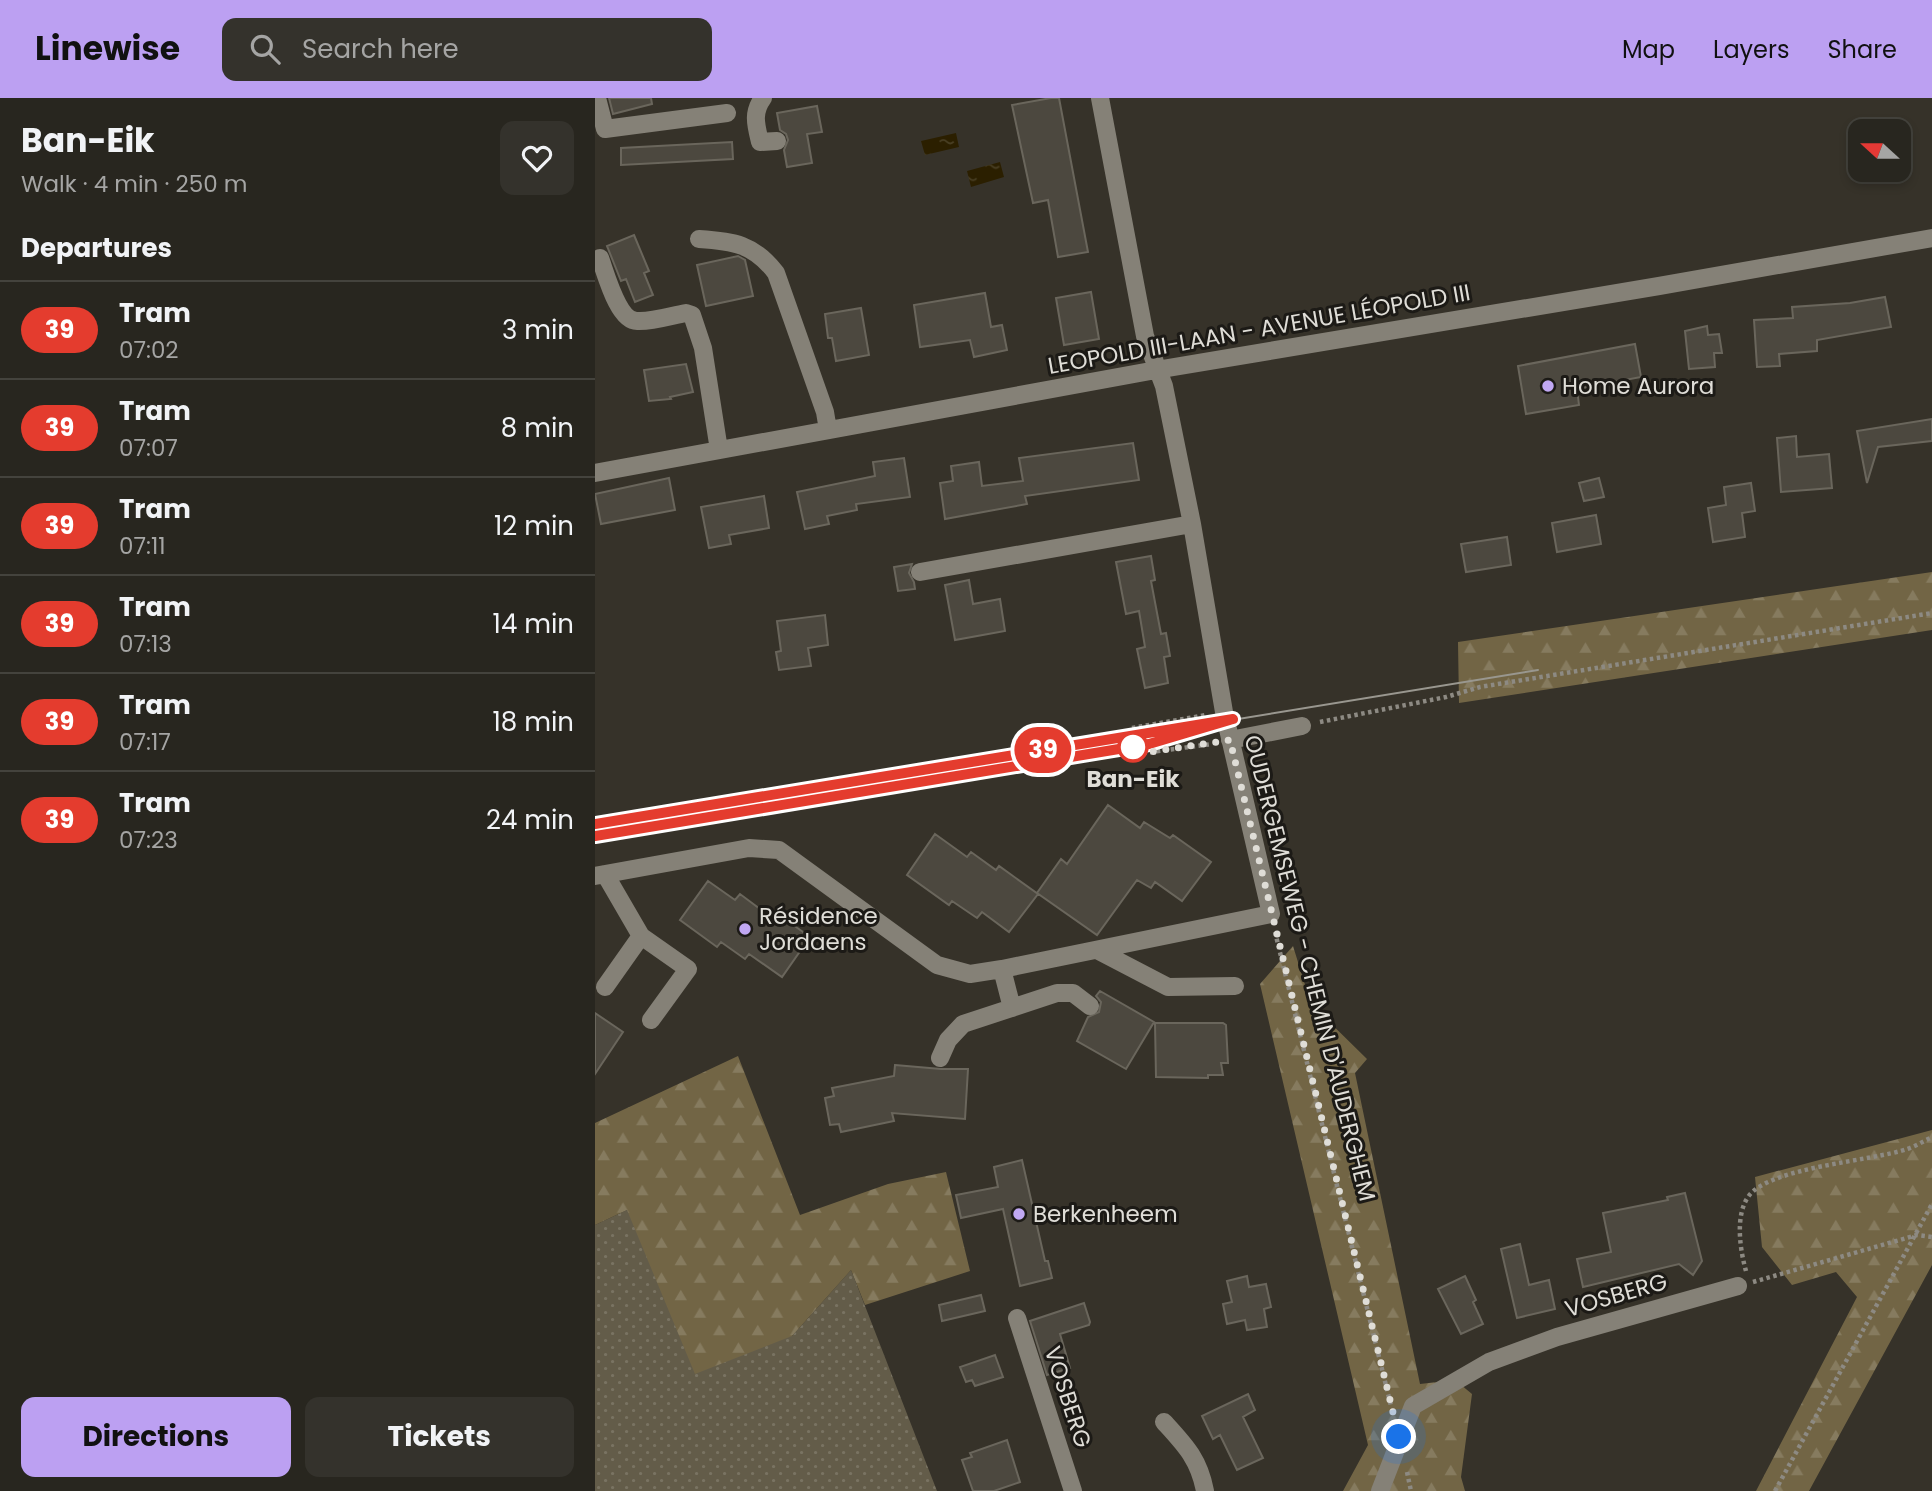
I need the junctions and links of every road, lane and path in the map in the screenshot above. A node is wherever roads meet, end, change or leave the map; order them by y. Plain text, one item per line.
1 (597, 98) edge
2 (763, 98) edge
3 (1100, 98) edge
4 (727, 113) dead end
5 (777, 141) dead end
6 (1932, 238) edge
7 (699, 239) dead end
8 (600, 258) dead end
9 (1156, 369) junction
10 (828, 430) junction
11 (719, 450) junction
12 (595, 473) edge
13 (1192, 524) junction
14 (920, 572) dead end
15 (1932, 612) edge
16 (1224, 712) junction
17 (1302, 726) joint
18 (1132, 728) dead end
19 (1230, 740) junction
20 (1136, 754) dead end
21 (600, 875) edge
22 (1271, 914) junction
23 (641, 936) junction
24 (1097, 950) junction
25 (1002, 970) junction
26 (1235, 986) dead end
27 (605, 987) dead end
28 (1090, 1006) dead end
29 (1012, 1008) junction
30 (651, 1020) dead end
31 (940, 1058) dead end
32 (1932, 1138) edge
33 (1932, 1204) edge
34 (1917, 1235) junction
35 (1932, 1237) edge
36 (1744, 1284) junction
37 (1017, 1318) dead end
38 (1164, 1422) dead end
39 (1399, 1437) junction
40 (1073, 1491) edge
41 (1205, 1491) edge
42 (1380, 1491) edge
43 (1775, 1491) edge

1 - 4 street
2 - 5 street
3 - 9 street, OUDERGEMSEWEG - CHEMIN D'AUDERGHEM
6 - 9 street, LEOPOLD III-LAAN - AVENUE LÉOPOLD III
7 - 10 street
8 - 11 street
9 - 10 street, LEOPOLD III-LAAN - AVENUE LÉOPOLD III
9 - 13 street, OUDERGEMSEWEG - CHEMIN D'AUDERGHEM
10 - 11 street, LEOPOLD III-LAAN - AVENUE LÉOPOLD III
11 - 12 street, LEOPOLD III-LAAN - AVENUE LÉOPOLD III
13 - 14 street
13 - 16 street, OUDERGEMSEWEG - CHEMIN D'AUDERGHEM
15 - 17 path
16 - 18 path
16 - 19 street, OUDERGEMSEWEG - CHEMIN D'AUDERGHEM
17 - 19 street
19 - 20 path
19 - 22 street, OUDERGEMSEWEG - CHEMIN D'AUDERGHEM
21 - 23 street
21 - 25 street
22 - 24 street
22 - 39 path, OUDERGEMSEWEG - CHEMIN D'AUDERGHEM
23 - 27 street
23 - 30 street
24 - 25 street
24 - 26 street
25 - 29 street
28 - 29 street
29 - 31 street
32 - 36 path
33 - 34 path
34 - 35 path
34 - 36 path
34 - 43 path
36 - 39 street, VOSBERG
37 - 40 street, VOSBERG
38 - 41 street
39 - 42 street, VOSBERG

